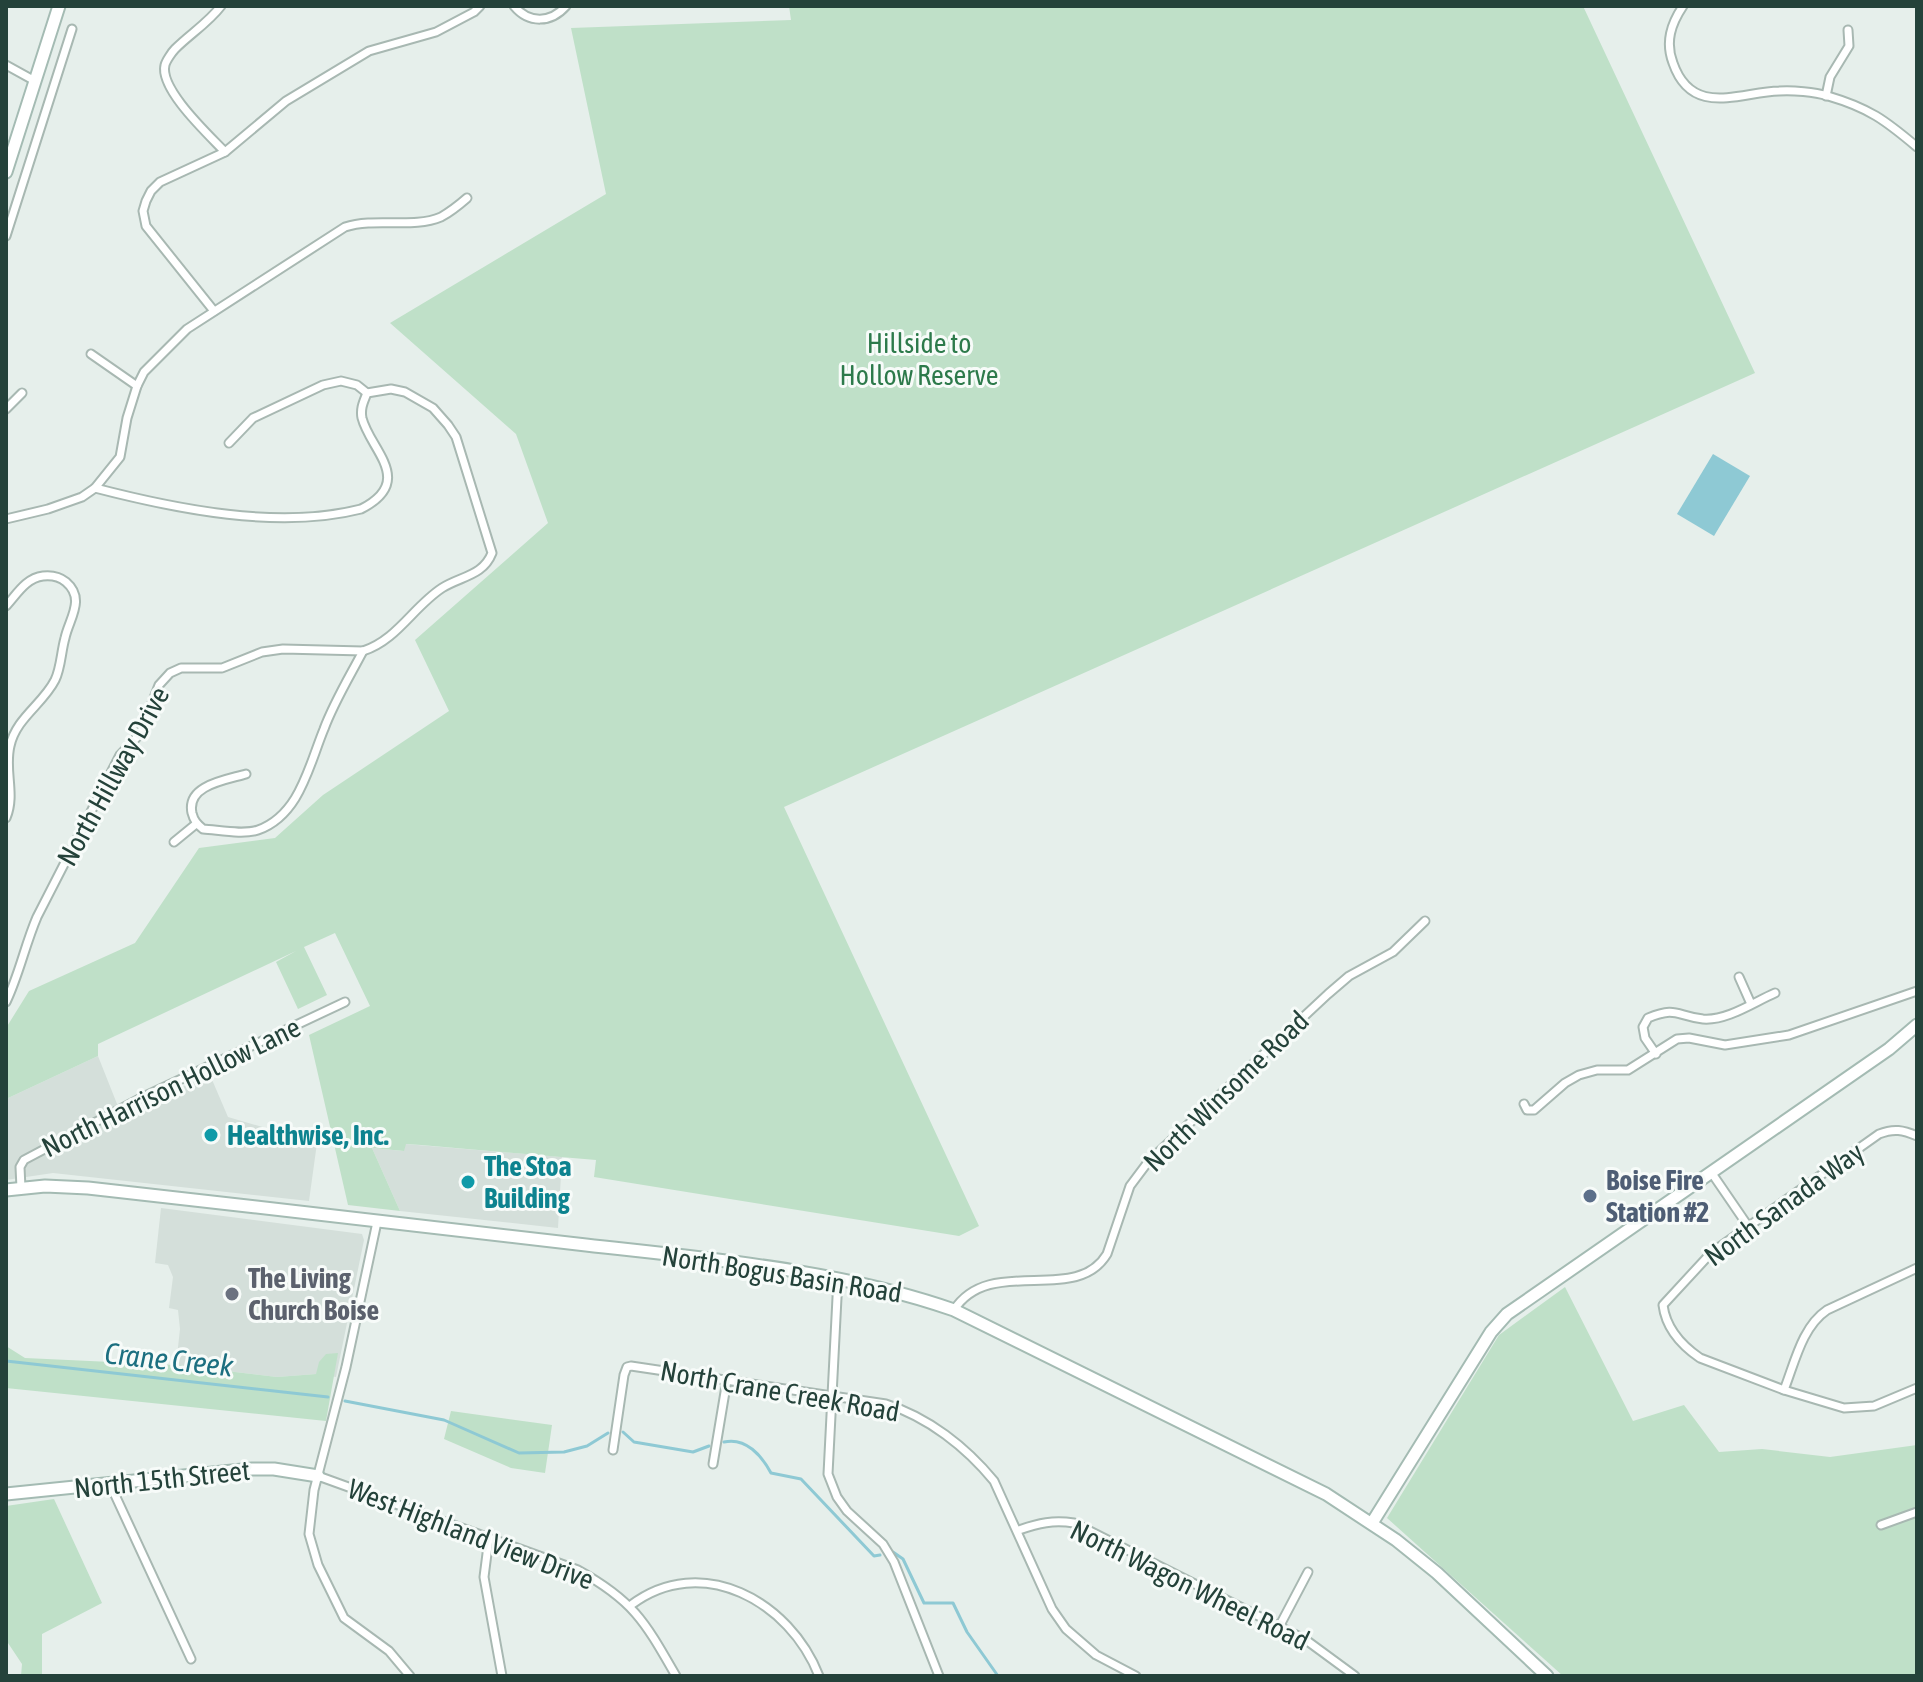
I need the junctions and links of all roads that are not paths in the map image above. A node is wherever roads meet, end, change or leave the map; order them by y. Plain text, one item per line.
1 (59, 6) edge
2 (221, 6) edge
3 (514, 6) edge
4 (566, 6) edge
5 (1683, 6) edge
6 (479, 8) edge
7 (72, 29) dead end
8 (1848, 30) dead end
9 (6, 65) edge
10 (35, 81) junction
11 (1826, 96) junction
12 (19, 131) junction
13 (37, 138) junction
14 (1917, 147) edge
15 (225, 152) junction
16 (6, 172) edge
17 (467, 198) dead end
18 (6, 236) edge
19 (214, 311) junction
20 (91, 354) dead end
21 (137, 386) junction
22 (22, 393) dead end
23 (367, 393) junction
24 (6, 409) edge
25 (229, 443) dead end
26 (95, 488) junction
27 (6, 519) edge
28 (6, 606) edge
29 (363, 651) junction
30 (246, 774) dead end
31 (6, 818) edge
32 (196, 824) junction
33 (174, 842) dead end
34 (1425, 921) dead end
35 (1739, 977) dead end
36 (1917, 991) edge
37 (1775, 993) dead end
38 (6, 1002) edge
39 (345, 1002) dead end
40 (1751, 1004) junction
41 (1917, 1025) edge
42 (1656, 1054) junction
43 (1524, 1104) dead end
44 (1917, 1136) edge
45 (1711, 1172) junction
46 (21, 1188) junction
47 (6, 1190) edge
48 (377, 1222) junction
49 (1748, 1226) junction
50 (1917, 1268) edge
51 (838, 1278) junction
52 (954, 1310) junction
53 (727, 1380) junction
54 (1917, 1388) edge
55 (1784, 1390) junction
56 (832, 1395) junction
57 (613, 1450) dead end
58 (713, 1464) dead end
59 (318, 1476) junction
60 (109, 1482) junction
61 (6, 1494) edge
62 (1917, 1512) edge
63 (1372, 1523) junction
64 (1881, 1525) dead end
65 (1019, 1530) junction
66 (489, 1538) junction
67 (1308, 1572) dead end
68 (631, 1605) junction
69 (1279, 1627) junction
70 (191, 1659) dead end
71 (410, 1676) edge
72 (502, 1676) edge
73 (676, 1676) edge
74 (819, 1676) edge
75 (939, 1676) edge
76 (1136, 1676) edge
77 (1355, 1676) edge
78 (1547, 1676) edge

1 - 10 street
2 - 15 street
3 - 4 street
5 - 11 street
6 - 15 street
7 - 13 street
8 - 11 street
9 - 10 street
10 - 12 street
11 - 14 street
12 - 13 street
12 - 16 street
13 - 18 street
15 - 19 street
17 - 19 street
19 - 21 street
20 - 21 street
21 - 26 street
22 - 24 street
23 - 25 street
23 - 26 street
23 - 29 street
26 - 27 street
28 - 31 street
29 - 32 street
29 - 38 street, North Hillway Drive
30 - 32 street
32 - 33 street
34 - 52 street, North Winsome Road
35 - 40 street
36 - 42 street
37 - 40 street
39 - 46 street, North Harrison Hollow Lane
40 - 42 street
41 - 45 street
42 - 43 street
44 - 49 street, North Sanada Way
45 - 49 street
45 - 63 street
46 - 47 street, North Bogus Basin Road
46 - 48 street, North Bogus Basin Road
48 - 51 street, North Bogus Basin Road
48 - 59 street
49 - 55 street, North Sanada Way
50 - 55 street
51 - 52 street, North Bogus Basin Road
51 - 56 street
52 - 63 street, North Bogus Basin Road
53 - 56 street, North Crane Creek Road
53 - 57 street, North Crane Creek Road
53 - 58 street
54 - 55 street
56 - 65 street, North Crane Creek Road
56 - 75 street
59 - 60 street, North 15th Street
59 - 66 street, West Highland View Drive
59 - 71 street
60 - 61 street, North 15th Street
60 - 70 street
62 - 64 street
63 - 78 street, North Bogus Basin Road
65 - 69 street, North Wagon Wheel Road
65 - 76 street, North Crane Creek Road
66 - 68 street, West Highland View Drive
66 - 72 street
67 - 69 street
68 - 73 street, West Highland View Drive
68 - 74 street
69 - 77 street, North Wagon Wheel Road

